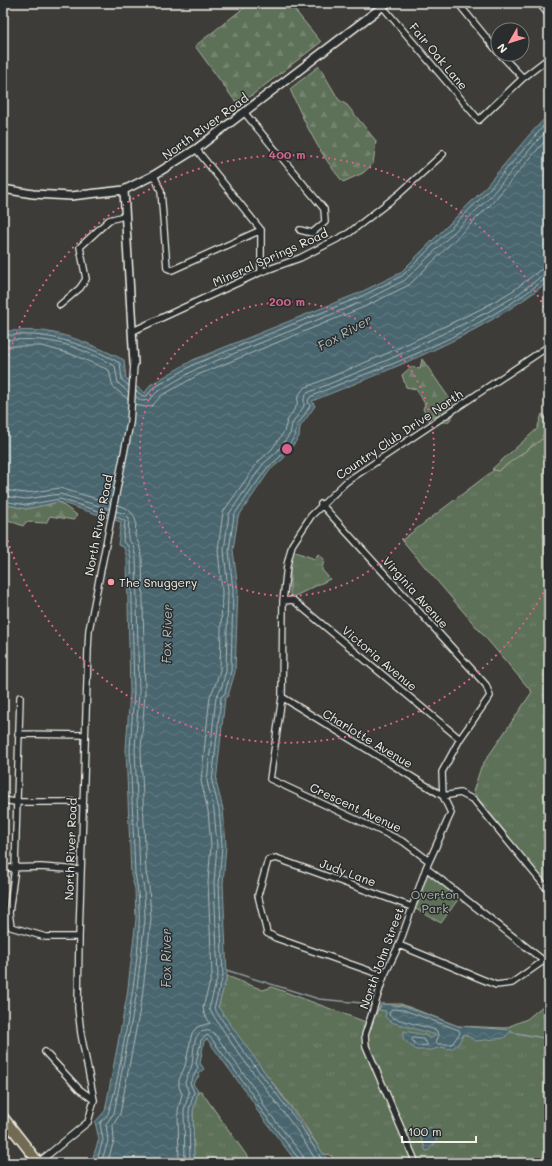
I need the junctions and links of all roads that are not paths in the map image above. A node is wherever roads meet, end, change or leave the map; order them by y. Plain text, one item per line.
1 (458, 3) edge
2 (539, 3) edge
3 (385, 5) edge
4 (549, 15) edge
5 (490, 42) edge
6 (549, 58) edge
7 (508, 62) edge
8 (523, 78) junction
9 (244, 112) junction
10 (196, 149) junction
11 (443, 154) dead end
12 (154, 175) junction
13 (3, 189) edge
14 (124, 190) junction
15 (124, 216) junction
16 (261, 230) junction
17 (300, 230) dead end
18 (261, 272) junction
19 (60, 305) dead end
20 (133, 331) junction
21 (549, 346) edge
22 (134, 364) joint
23 (322, 504) junction
24 (283, 601) junction
25 (490, 696) joint
26 (20, 697) dead end
27 (282, 698) junction
28 (18, 734) junction
29 (84, 735) junction
30 (460, 739) junction
31 (270, 779) joint
32 (443, 796) junction
33 (3, 800) edge
34 (15, 802) junction
35 (83, 802) junction
36 (429, 861) junction
37 (3, 868) edge
38 (14, 868) junction
39 (426, 868) junction
40 (80, 870) junction
41 (549, 891) edge
42 (412, 907) junction
43 (79, 937) junction
44 (399, 946) junction
45 (546, 959) edge
46 (384, 976) junction
47 (45, 1052) dead end
48 (94, 1100) junction
49 (3, 1116) edge
50 (39, 1163) edge
51 (416, 1163) edge

1 - 5 street
2 - 4 street
3 - 8 street, Fair Oak Lane
3 - 9 street, North River Road
6 - 8 street
7 - 8 street
9 - 10 street, North River Road
9 - 17 street
10 - 12 street, North River Road
10 - 16 street
11 - 18 street, Mineral Springs Road
12 - 14 street, North River Road
12 - 16 street
13 - 14 street
14 - 15 street, North River Road
15 - 19 street
15 - 20 street, North River Road
16 - 18 street
18 - 20 street, Mineral Springs Road
20 - 22 street, North River Road
21 - 23 street, Country Club Drive North
22 - 29 street, North River Road
23 - 24 street, Country Club Drive North
23 - 25 street, Virginia Avenue
24 - 27 street, Country Club Drive North
24 - 30 street, Victoria Avenue
25 - 30 street, North John Street
26 - 28 street
27 - 31 street, Country Club Drive North
27 - 32 street, Charlotte Avenue
28 - 29 street
28 - 34 street
29 - 35 street, North River Road
30 - 32 street, North John Street
31 - 36 street, Crescent Avenue
32 - 36 street, North John Street
32 - 41 street
33 - 34 street
34 - 35 street
34 - 38 street
35 - 40 street, North River Road
36 - 39 street, North John Street
37 - 38 street
38 - 40 street
38 - 43 street
39 - 42 street, North John Street
39 - 45 street
40 - 43 street, North River Road
42 - 44 street, North John Street
42 - 46 street, Judy Lane
43 - 48 street, North River Road
44 - 45 street
44 - 46 street, North John Street
46 - 51 street, North John Street
47 - 48 street
48 - 50 street, North River Road
49 - 50 main road

